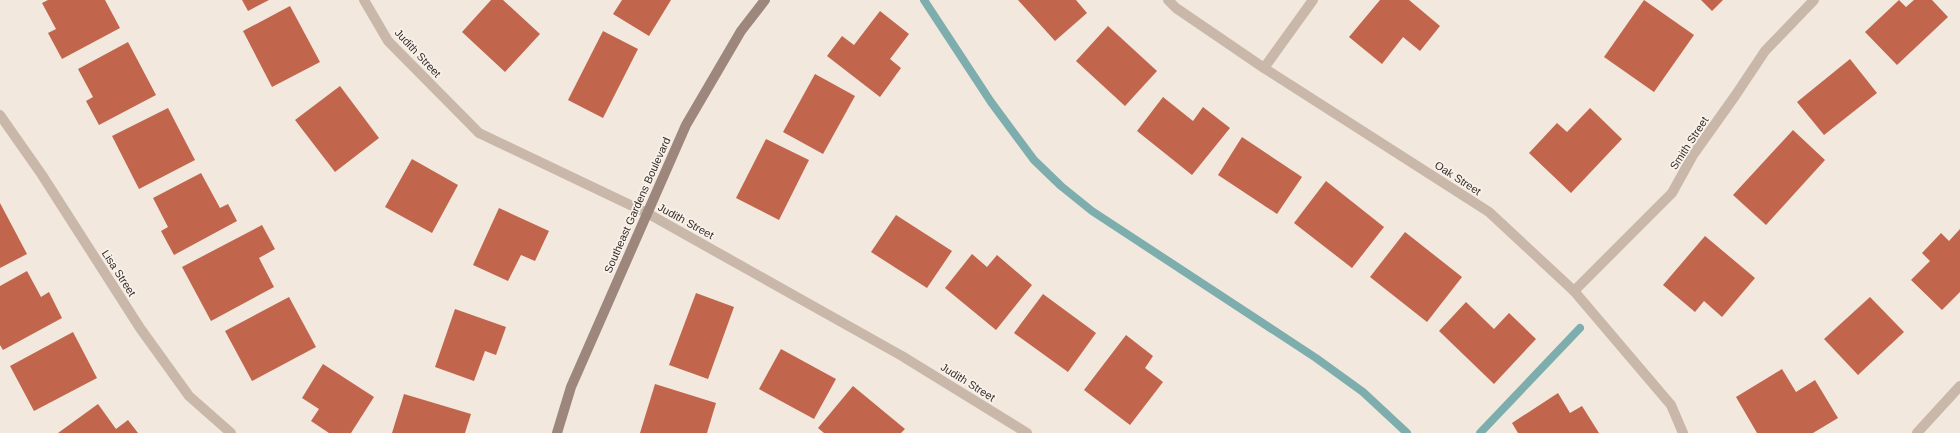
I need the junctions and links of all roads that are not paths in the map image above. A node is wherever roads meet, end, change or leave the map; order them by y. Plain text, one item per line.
1 (364, 0) edge
2 (765, 0) edge
3 (1168, 0) edge
4 (1313, 0) edge
5 (1814, 0) edge
6 (1264, 68) junction
7 (0, 115) edge
8 (647, 213) junction
9 (1574, 292) junction
10 (1960, 386) edge
11 (230, 433) edge
12 (556, 433) edge
13 (1027, 433) edge
14 (1683, 433) edge
15 (1917, 433) edge

1 - 8 street, Judith Street
2 - 8 street, Southeast Gardens Boulevard
3 - 6 street, Oak Street
4 - 6 street
5 - 9 street, Smith Street
6 - 9 street, Oak Street
7 - 11 street, Lisa Street
8 - 12 street, Southeast Gardens Boulevard
8 - 13 street, Judith Street
9 - 14 street, Oak Street
10 - 15 street

